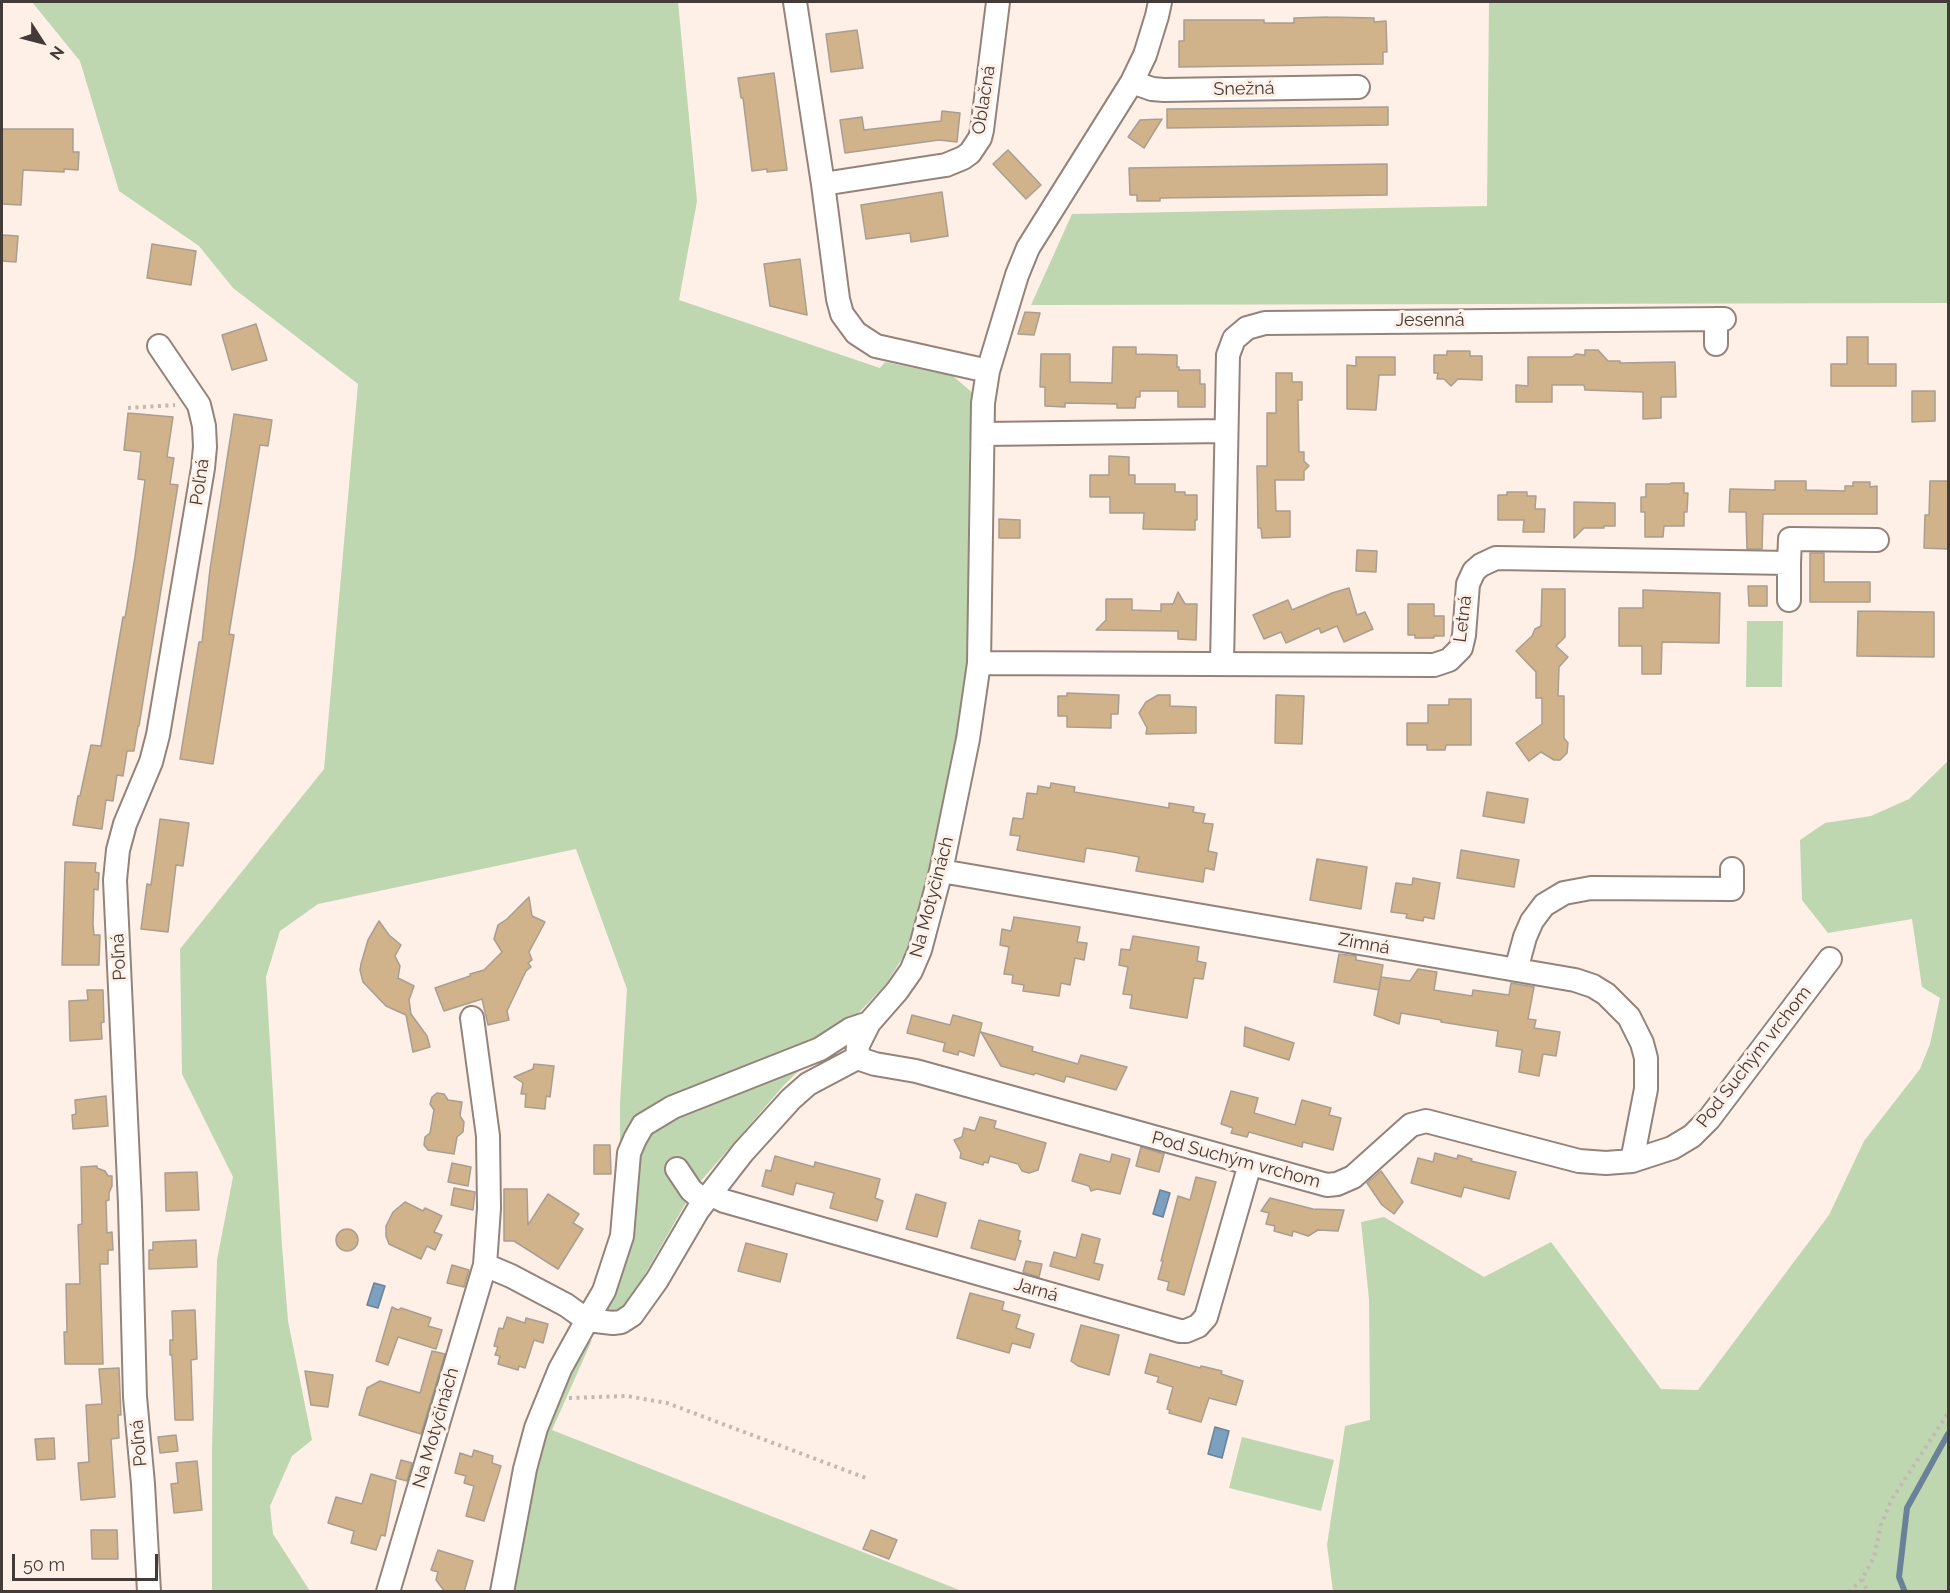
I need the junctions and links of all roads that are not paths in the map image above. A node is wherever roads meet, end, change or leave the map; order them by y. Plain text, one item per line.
1 (795, 2) edge
2 (998, 2) edge
3 (1160, 2) edge
4 (1132, 82) junction
5 (1358, 87) dead end
6 (823, 184) junction
7 (1716, 344) dead end
8 (159, 346) dead end
9 (988, 372) junction
10 (1226, 432) junction
11 (982, 434) junction
12 (1877, 540) dead end
13 (1789, 563) junction
14 (1789, 600) dead end
15 (979, 663) junction
16 (1222, 664) junction
17 (1732, 869) dead end
18 (940, 871) junction
19 (1830, 959) dead end
20 (1516, 969) junction
21 (472, 1018) dead end
22 (869, 1023) junction
23 (857, 1058) junction
24 (1632, 1161) junction
25 (1250, 1164) junction
26 (677, 1169) dead end
27 (707, 1197) junction
28 (484, 1265) junction
29 (587, 1320) junction
30 (149, 1592) edge
31 (388, 1592) edge
32 (502, 1592) edge

1 - 6 street
2 - 6 street, Oblačná
3 - 4 street, Na Motyčinách
4 - 5 street, Snežná
4 - 9 street, Na Motyčinách
6 - 9 street
7 - 10 street, Jesenná
8 - 30 street, Poľná
9 - 11 street, Na Motyčinách
10 - 11 street
10 - 16 street, Jesenná
11 - 15 street, Na Motyčinách
12 - 13 street
13 - 14 street
13 - 16 street, Letná
15 - 16 street, Letná
15 - 18 street, Na Motyčinách
17 - 20 street
18 - 20 street, Zimná
18 - 22 street, Na Motyčinách
19 - 24 street, Pod Suchým vrchom
20 - 24 street, Zimná
21 - 28 street, Na Motyčinách
22 - 23 street, Na Motyčinách
22 - 29 street
23 - 25 street, Pod Suchým vrchom
23 - 27 street
24 - 25 street, Pod Suchým vrchom
25 - 27 street, Jarná
26 - 27 street
27 - 29 street
28 - 29 street
28 - 31 street, Na Motyčinách
29 - 32 street

